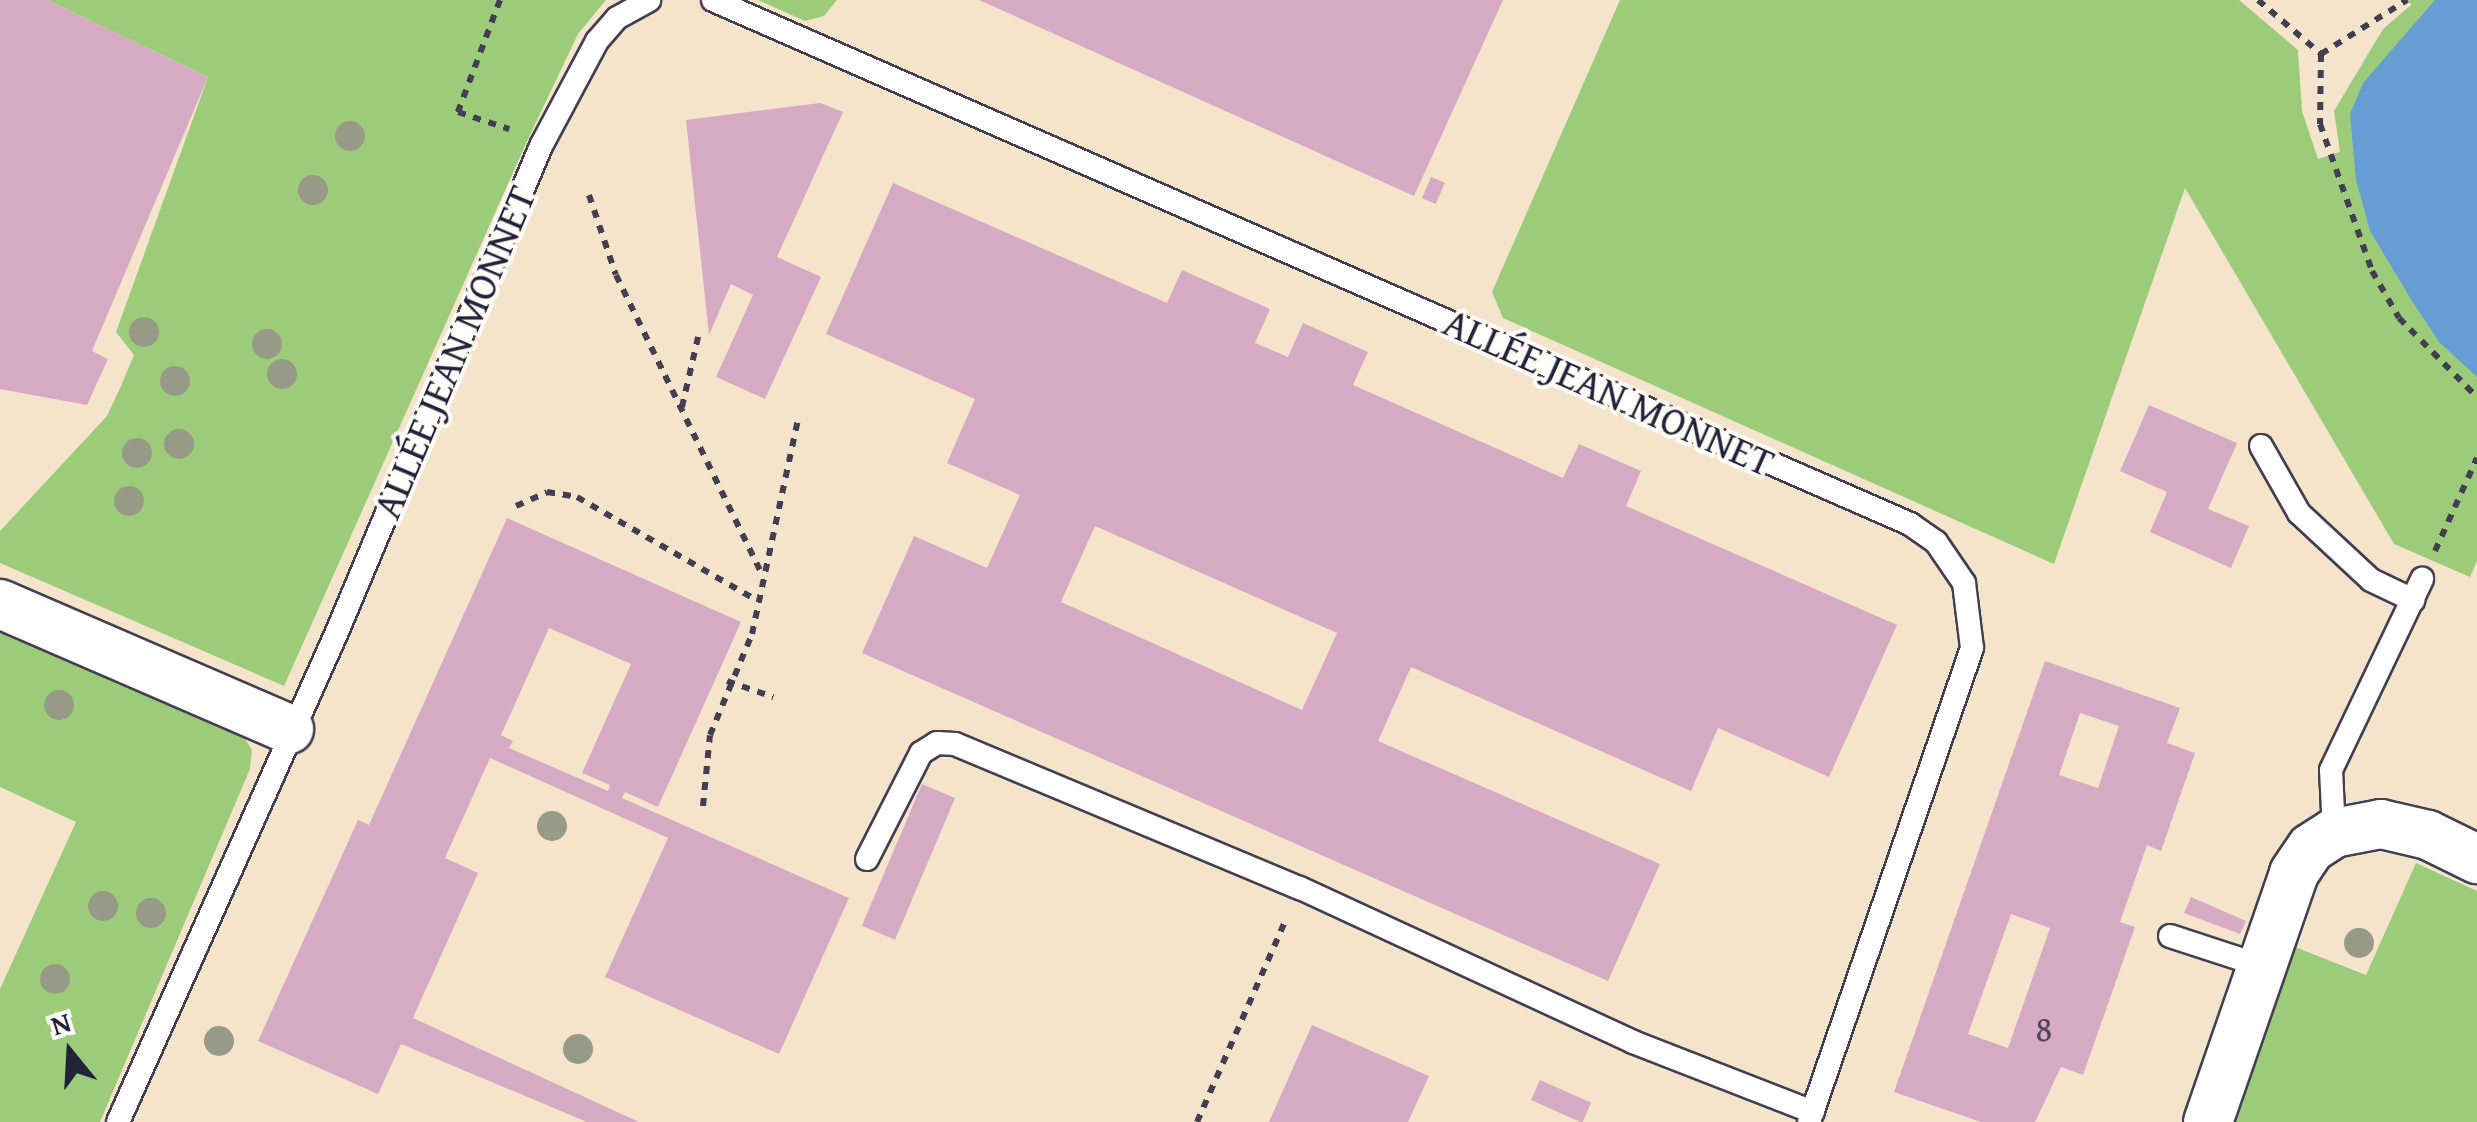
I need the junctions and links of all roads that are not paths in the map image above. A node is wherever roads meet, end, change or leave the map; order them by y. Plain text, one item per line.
1 (649, 0) edge
2 (713, 0) edge
3 (2261, 446) dead end
4 (0, 604) edge
5 (289, 729) junction
6 (2334, 833) junction
7 (868, 859) dead end
8 (2477, 859) edge
9 (2170, 936) dead end
10 (2262, 966) junction
11 (1811, 1117) edge
12 (118, 1122) edge
13 (2208, 1122) edge

1 - 5 lane, ALLÉE JEAN MONNET
2 - 11 lane, ALLÉE JEAN MONNET
3 - 6 lane
4 - 5 street
5 - 12 lane, ALLÉE JEAN MONNET
6 - 8 street
6 - 10 street
7 - 11 lane
9 - 10 lane
10 - 13 street

